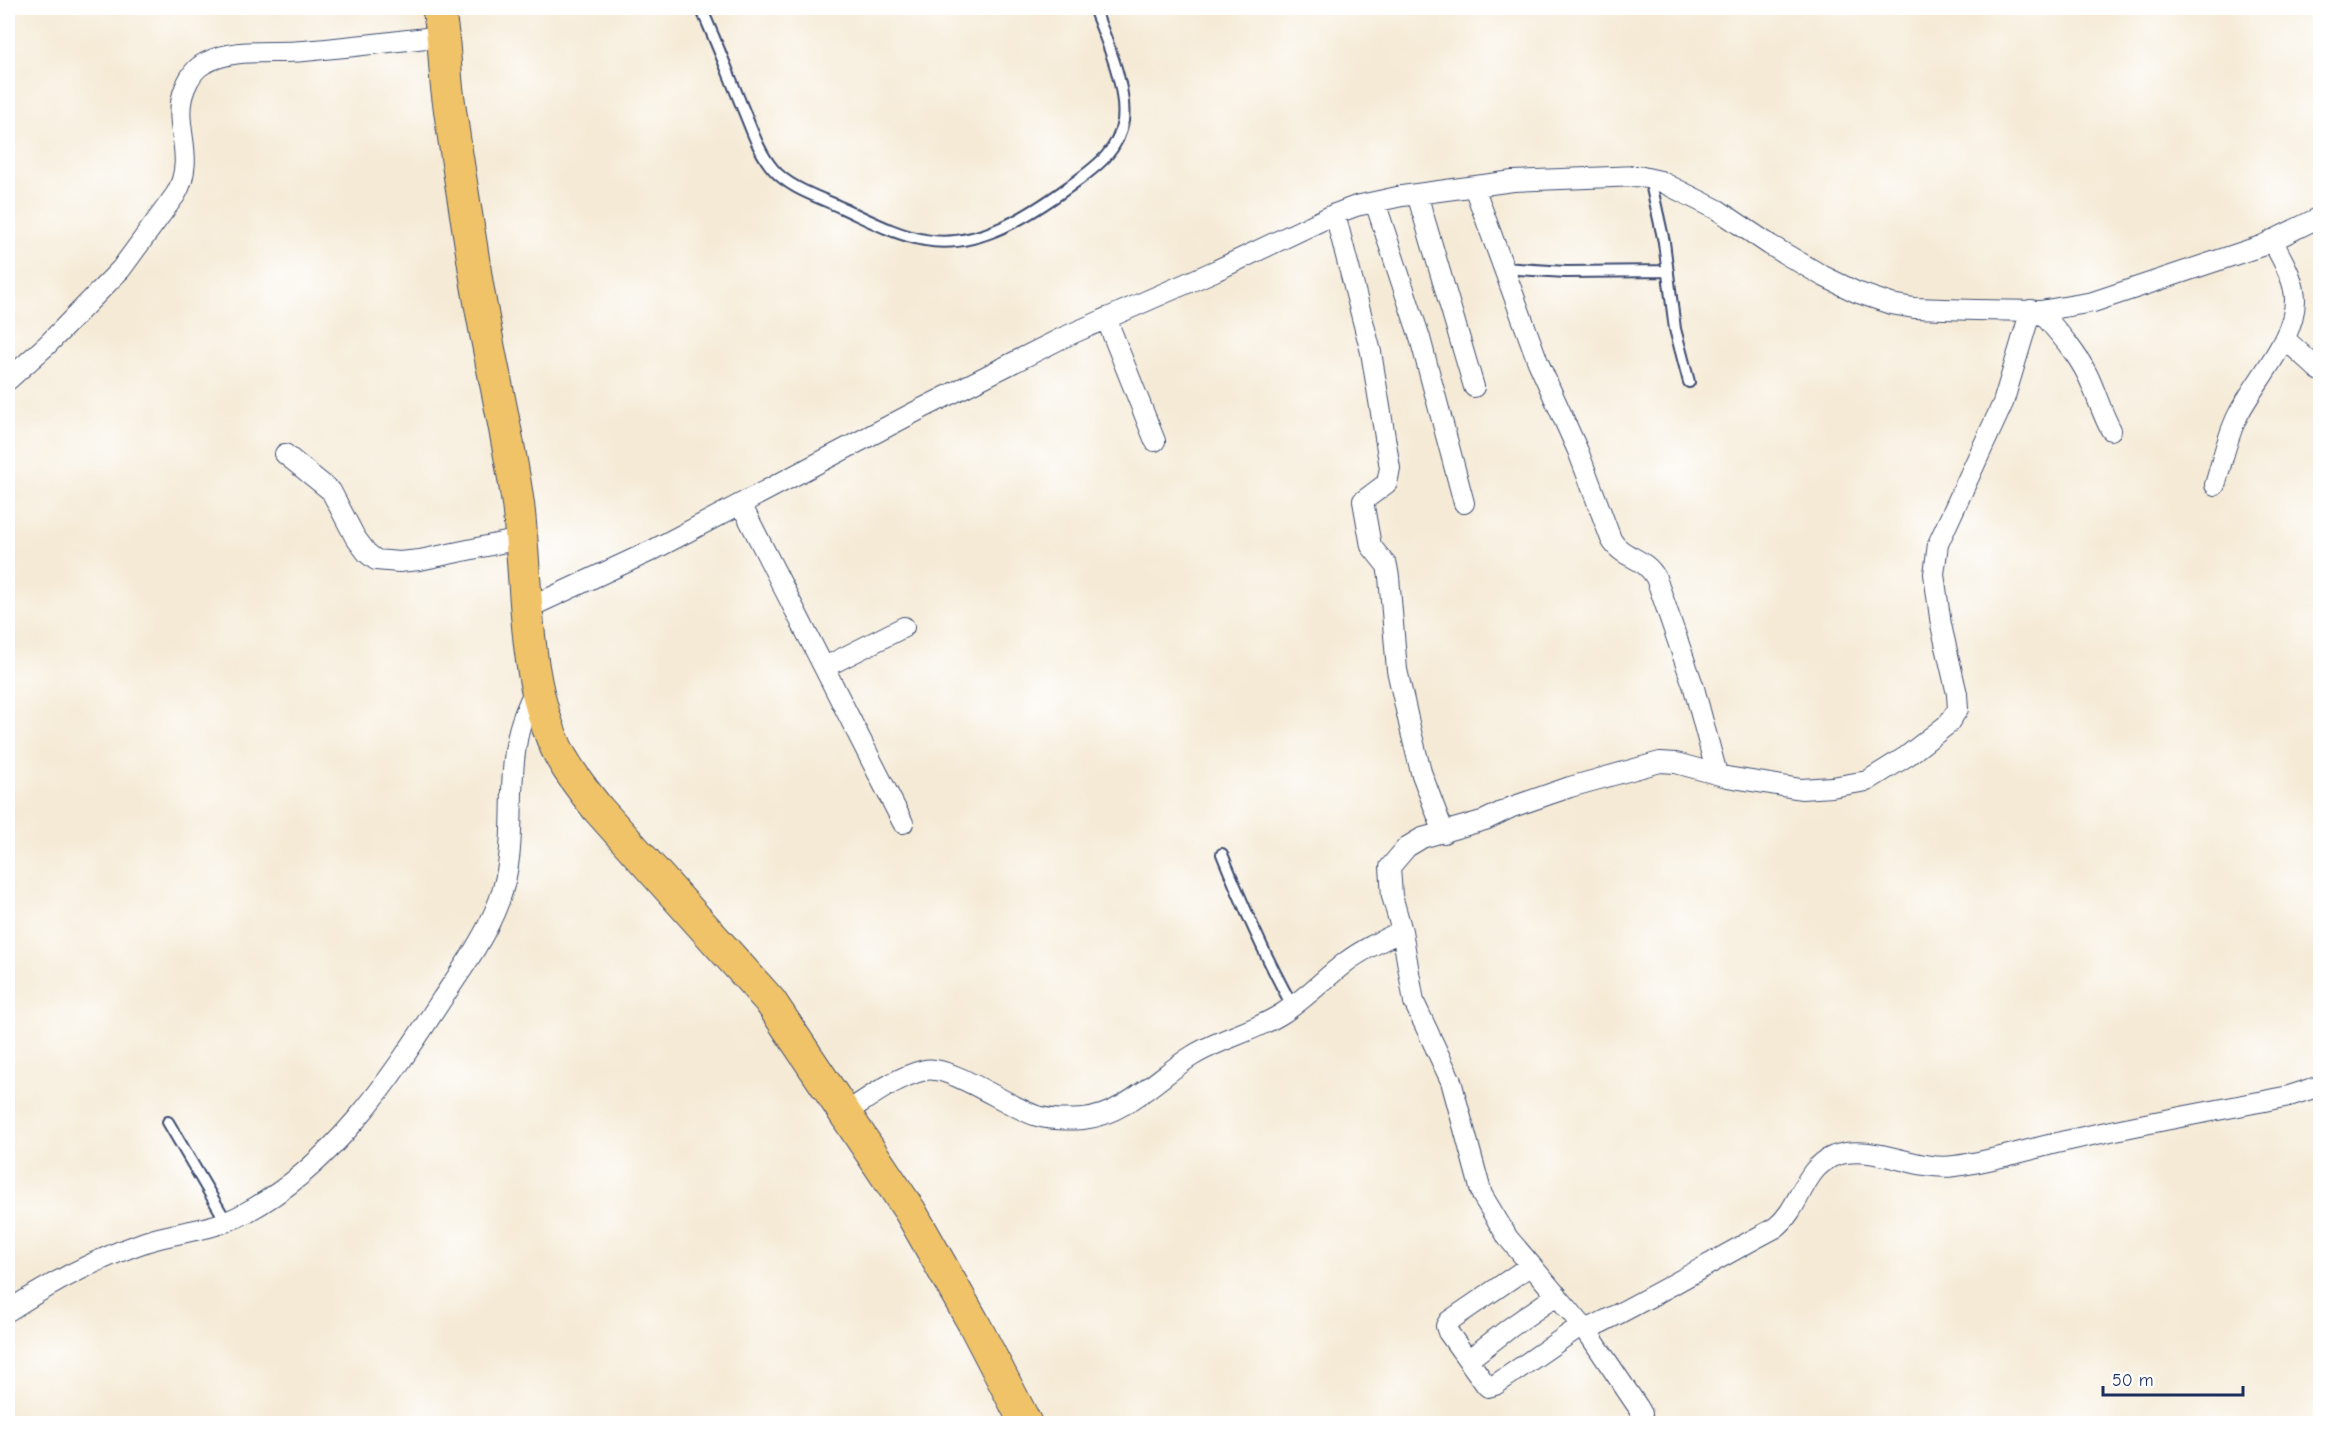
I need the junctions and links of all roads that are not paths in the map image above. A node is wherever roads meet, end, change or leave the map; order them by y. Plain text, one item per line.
1 (701, 8) edge
2 (1094, 8) edge
3 (441, 22) edge
4 (1650, 179) junction
5 (1474, 186) junction
6 (1417, 194) junction
7 (1375, 202) junction
8 (1335, 214) junction
9 (2320, 217) edge
10 (2272, 240) junction
11 (1503, 268) junction
12 (1668, 271) junction
13 (2035, 310) junction
14 (1106, 318) junction
15 (2285, 339) junction
16 (2320, 371) edge
17 (8, 380) edge
18 (1689, 382) dead end
19 (1474, 387) dead end
20 (2111, 429) dead end
21 (1155, 441) dead end
22 (285, 454) dead end
23 (2215, 485) dead end
24 (1464, 503) dead end
25 (741, 504) junction
26 (520, 539) junction
27 (526, 609) junction
28 (904, 627) dead end
29 (825, 667) junction
30 (537, 684) junction
31 (1717, 774) junction
32 (903, 823) dead end
33 (1444, 833) junction
34 (1222, 854) dead end
35 (1402, 931) junction
36 (1293, 1006) junction
37 (2320, 1086) edge
38 (845, 1113) junction
39 (168, 1122) dead end
40 (226, 1221) junction
41 (1531, 1265) junction
42 (1557, 1295) junction
43 (8, 1311) edge
44 (1584, 1327) junction
45 (1467, 1359) junction
46 (1026, 1424) edge
47 (1642, 1424) edge

1 - 2 lane
3 - 17 street
3 - 26 main road
4 - 5 street
4 - 12 lane
4 - 13 street
5 - 6 street
5 - 11 street
6 - 7 street
6 - 19 street
7 - 8 street
7 - 24 street
8 - 14 street
8 - 33 street
9 - 10 street
10 - 13 street
10 - 15 street
11 - 12 lane
11 - 31 street
12 - 18 lane
13 - 20 street
13 - 31 street
14 - 21 street
14 - 25 street
15 - 16 street
15 - 23 street
22 - 26 street
25 - 27 street
25 - 29 street
26 - 27 main road
27 - 30 main road
28 - 29 street
29 - 32 street
30 - 38 main road
30 - 40 street
31 - 33 street
33 - 35 street
34 - 36 lane
35 - 36 street
35 - 41 street
36 - 38 street
37 - 44 street
38 - 46 main road
39 - 40 lane
40 - 43 street
41 - 42 street
41 - 45 street
42 - 44 street
42 - 45 street
44 - 45 street
44 - 47 street

